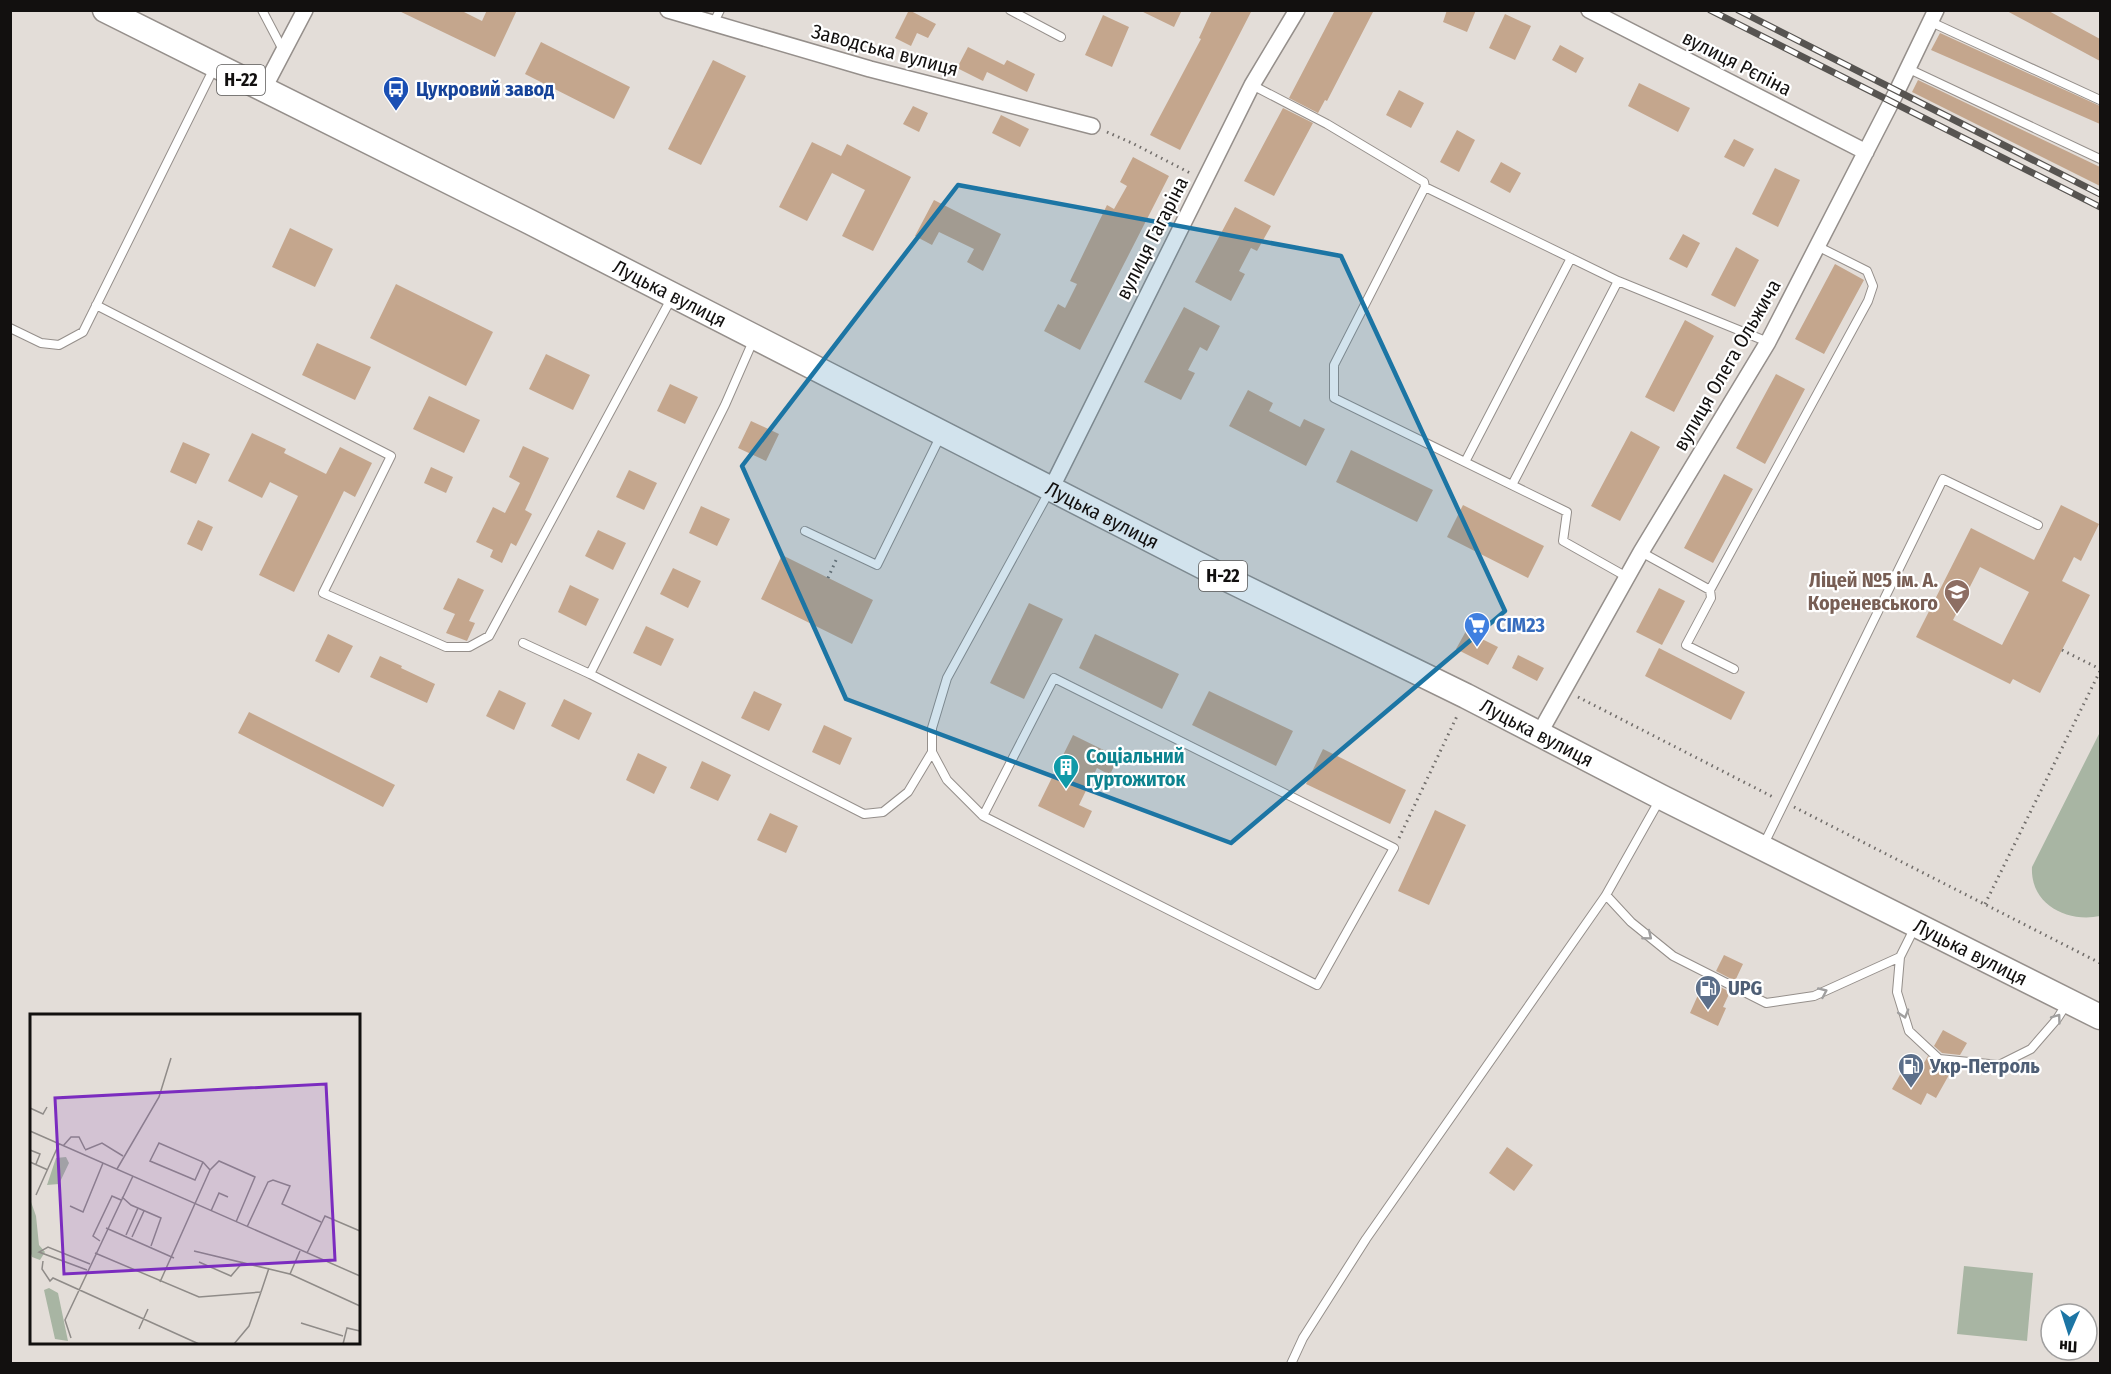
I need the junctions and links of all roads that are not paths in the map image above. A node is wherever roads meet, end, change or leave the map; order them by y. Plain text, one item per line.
1 (105, 10) edge
2 (262, 10) edge
3 (305, 10) edge
4 (668, 10) edge
5 (1010, 10) edge
6 (1297, 10) edge
7 (1588, 10) edge
8 (1933, 16) edge
9 (717, 17) edge
10 (1061, 37) dead end
11 (284, 52) junction
12 (215, 67) junction
13 (1909, 69) junction
14 (1252, 85) junction
15 (263, 90) junction
16 (2100, 100) edge
17 (1092, 126) road end
18 (1866, 152) junction
19 (2100, 159) edge
20 (1425, 187) junction
21 (1817, 246) junction
22 (1571, 258) junction
23 (1618, 281) junction
24 (673, 295) junction
25 (96, 305) junction
26 (10, 328) edge
27 (755, 337) junction
28 (1768, 342) junction
29 (942, 433) junction
30 (1465, 462) junction
31 (1512, 485) junction
32 (1051, 489) junction
33 (2038, 525) dead end
34 (805, 531) dead end
35 (1641, 552) junction
36 (1627, 577) junction
37 (1710, 590) junction
38 (523, 643) dead end
39 (1734, 669) dead end
40 (590, 674) junction
41 (1539, 734) junction
42 (932, 752) junction
43 (1661, 797) junction
44 (983, 816) junction
45 (1762, 848) junction
46 (1606, 895) junction
47 (1917, 923) junction
48 (1900, 957) junction
49 (2069, 1001) junction
50 (2100, 1015) edge
51 (1291, 1364) edge

1 - 12 main road, Луцька вулиця / Н-22
2 - 11 lane
3 - 11 street
4 - 9 street, Заводська вулиця
5 - 10 lane
6 - 14 street, вулиця Гагаріна
7 - 18 street, вулиця Рєпіна
8 - 13 street, вулиця Олега Ольжича
8 - 16 lane
9 - 17 street, Заводська вулиця
11 - 15 street
12 - 15 main road, Луцька вулиця / Н-22
12 - 25 lane
13 - 18 street, вулиця Олега Ольжича
13 - 19 lane
14 - 20 lane
14 - 32 street, вулиця Гагаріна
15 - 24 main road, Луцька вулиця / Н-22
18 - 21 street, вулиця Олега Ольжича
20 - 22 lane
20 - 30 lane
21 - 28 street, вулиця Олега Ольжича
21 - 37 lane
22 - 23 lane
22 - 30 lane
23 - 28 lane
23 - 31 lane
24 - 25 lane
24 - 27 main road, Луцька вулиця / Н-22
25 - 26 lane
27 - 29 main road, Луцька вулиця / Н-22
27 - 40 lane
28 - 35 street, вулиця Олега Ольжича
29 - 32 main road, Луцька вулиця / Н-22
29 - 34 lane
30 - 31 lane
31 - 36 lane
32 - 41 main road, Луцька вулиця / Н-22
32 - 42 lane
33 - 45 lane
35 - 36 street, вулиця Олега Ольжича
35 - 37 lane
36 - 41 street, вулиця Олега Ольжича
37 - 39 lane
38 - 40 lane
40 - 42 lane
41 - 43 main road, Луцька вулиця / Н-22
42 - 44 lane
43 - 45 main road, Луцька вулиця / Н-22
43 - 46 lane
44 - 44 lane
45 - 47 main road, Луцька вулиця / Н-22
46 -> 48 lane
46 - 51 lane
47 - 48 lane
47 - 49 main road, Луцька вулиця / Н-22
48 -> 49 lane
49 - 50 main road, Луцька вулиця / Н-22

